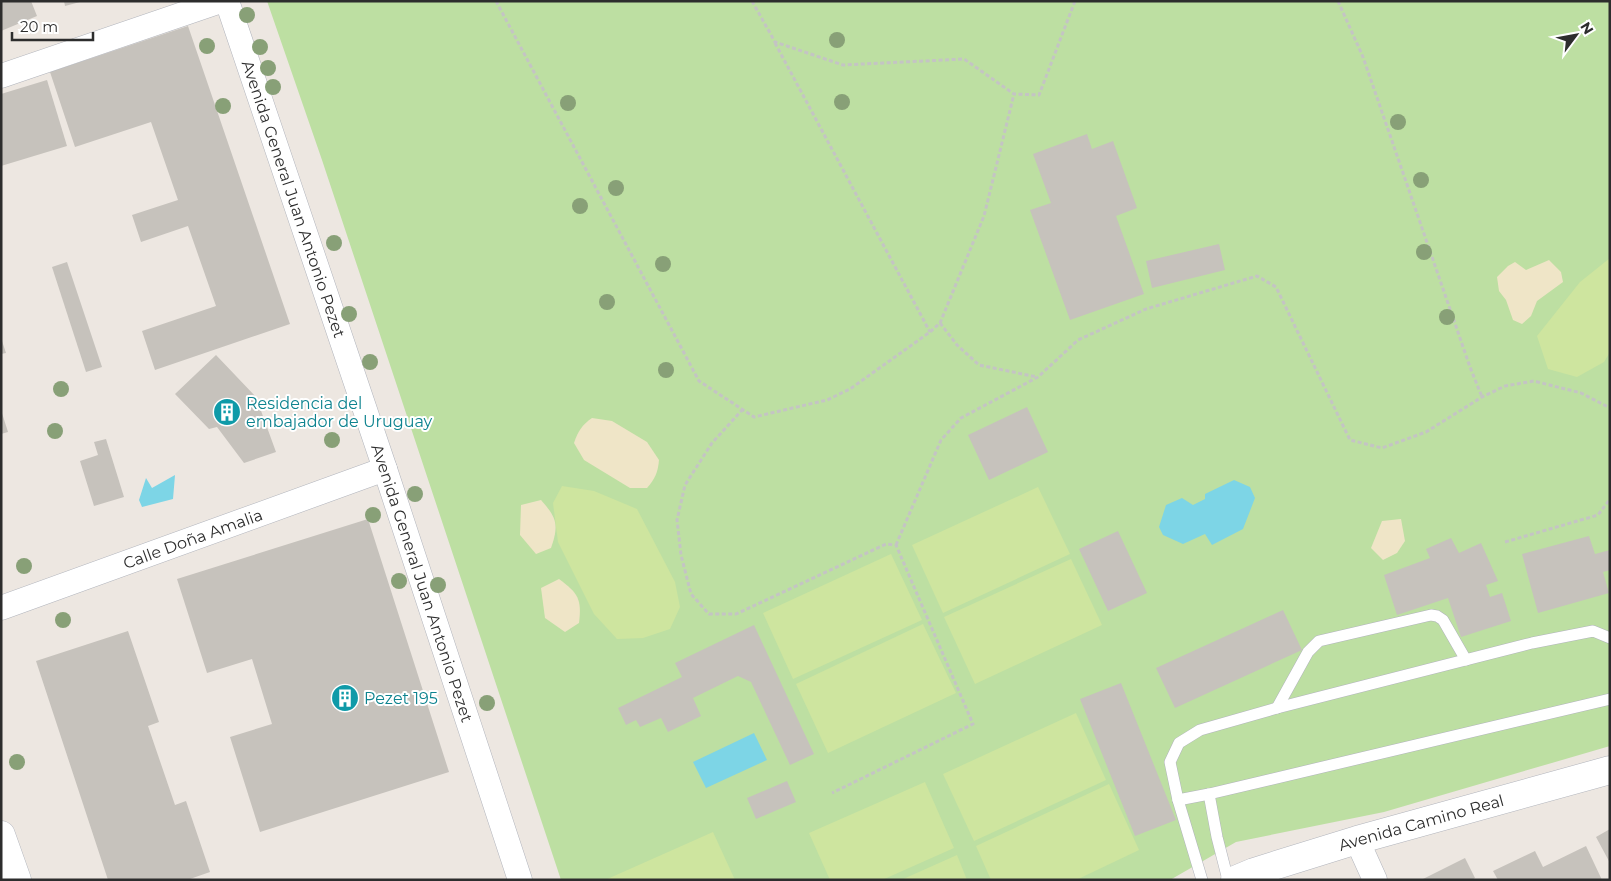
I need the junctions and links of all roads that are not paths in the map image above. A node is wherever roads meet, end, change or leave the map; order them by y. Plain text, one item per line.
1 (221, 1) edge
2 (228, 1) edge
3 (1, 76) edge
4 (385, 469) junction
5 (1, 608) edge
6 (1610, 638) edge
7 (1466, 660) junction
8 (1610, 699) edge
9 (1276, 708) junction
10 (1610, 770) edge
11 (1209, 794) junction
12 (1178, 800) junction
13 (1, 835) edge
14 (1357, 840) junction
15 (14, 879) edge
16 (520, 880) edge
17 (1202, 880) edge
18 (1228, 880) edge
19 (1235, 880) edge
20 (1375, 880) edge

1 - 3 street
2 - 4 street, Avenida General Juan Antonio Pezet
4 - 5 street, Calle Doña Amalia
4 - 16 street, Avenida General Juan Antonio Pezet
6 - 7 lane
7 - 9 lane
7 - 9 lane
8 - 11 lane
9 - 12 lane
10 - 14 main road, Avenida Camino Real
11 - 12 lane
11 - 18 lane
12 - 17 lane
13 - 15 main road
14 - 19 main road, Avenida Camino Real
14 - 20 street

